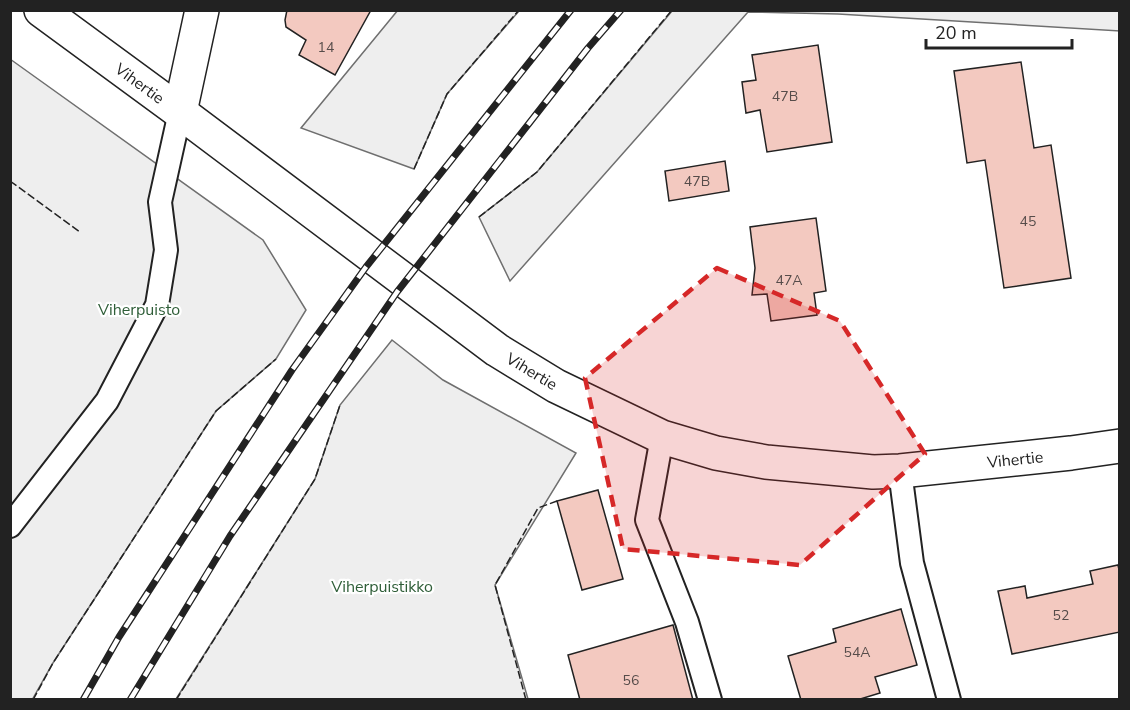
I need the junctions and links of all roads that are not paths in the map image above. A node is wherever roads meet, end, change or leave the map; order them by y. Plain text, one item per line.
1 (41, 10) edge
2 (201, 10) edge
3 (180, 112) junction
4 (662, 437) junction
5 (1119, 446) edge
6 (900, 471) junction
7 (10, 526) edge
8 (710, 699) edge
9 (949, 699) edge

1 - 3 street, Vihertie
2 - 3 street
3 - 4 street, Vihertie
3 - 7 lane
4 - 6 street, Vihertie
4 - 8 lane
5 - 6 street, Vihertie
6 - 9 lane

